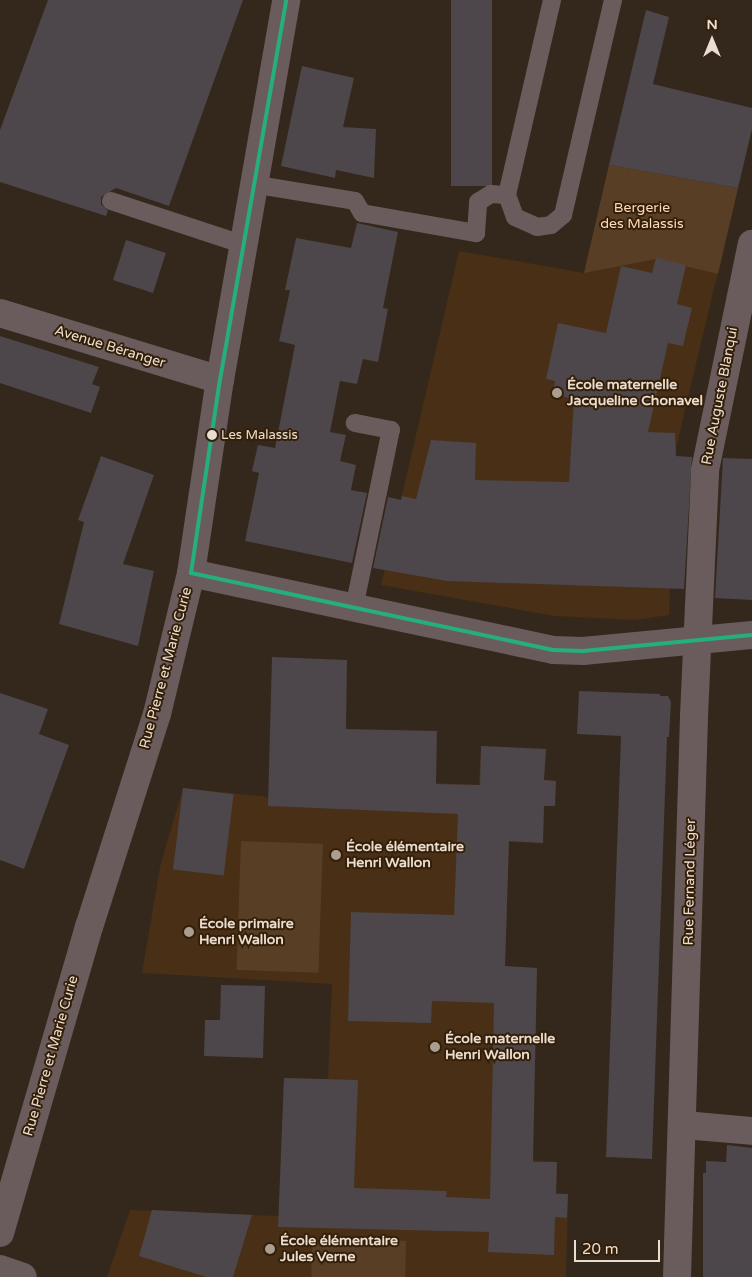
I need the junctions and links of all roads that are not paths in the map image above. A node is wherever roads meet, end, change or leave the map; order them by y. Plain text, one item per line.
1 (286, 0) edge
2 (552, 0) edge
3 (613, 0) edge
4 (252, 184) junction
5 (507, 195) junction
6 (111, 201) dead end
7 (242, 244) junction
8 (752, 244) edge
9 (0, 313) edge
10 (220, 380) junction
11 (355, 423) dead end
12 (191, 573) junction
13 (354, 608) junction
14 (752, 635) edge
15 (697, 641) junction
16 (684, 1125) junction
17 (752, 1131) edge
18 (0, 1233) edge
19 (0, 1268) edge
20 (23, 1277) edge
21 (677, 1277) edge

1 - 4 street, Rue Pierre et Marie Curie
2 - 5 lane
3 - 5 lane
4 - 5 lane
4 - 7 street, Rue Pierre et Marie Curie
6 - 7 lane
7 - 10 street, Rue Pierre et Marie Curie
8 - 15 street, Rue Auguste Blanqui
9 - 10 street, Avenue Béranger
10 - 12 street, Rue Pierre et Marie Curie
11 - 13 lane
12 - 13 street
12 - 18 street, Rue Pierre et Marie Curie
13 - 15 street
14 - 15 street
15 - 16 street, Rue Fernand Léger
16 - 17 street
16 - 21 street, Rue Fernand Léger
19 - 20 street

